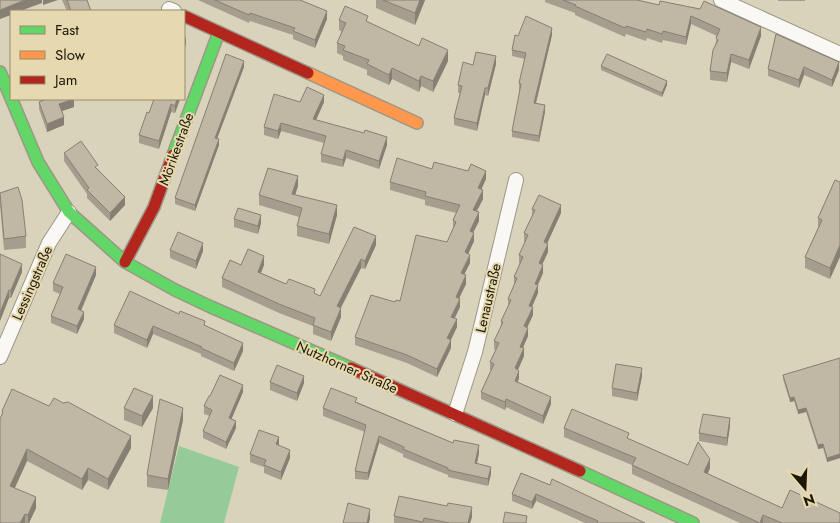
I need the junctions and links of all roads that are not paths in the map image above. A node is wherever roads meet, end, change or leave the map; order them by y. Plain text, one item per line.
1 (721, 0) edge
2 (185, 16) edge
3 (219, 32) junction
4 (840, 54) edge
5 (0, 72) edge
6 (10, 96) edge
7 (12, 100) edge
8 (417, 123) dead end
9 (516, 180) dead end
10 (69, 212) junction
11 (125, 262) junction
12 (0, 356) edge
13 (455, 414) junction
14 (694, 523) edge

1 - 4 street
2 - 3 main road
3 - 8 main road
3 - 11 main road, Mörikestraße
5 - 6 main road, Nutzhorner Straße
7 - 10 main road, Nutzhorner Straße
9 - 13 street, Lenaustraße
10 - 11 main road, Nutzhorner Straße
10 - 12 street, Lessingstraße
11 - 13 main road, Nutzhorner Straße
13 - 14 main road, Nutzhorner Straße

